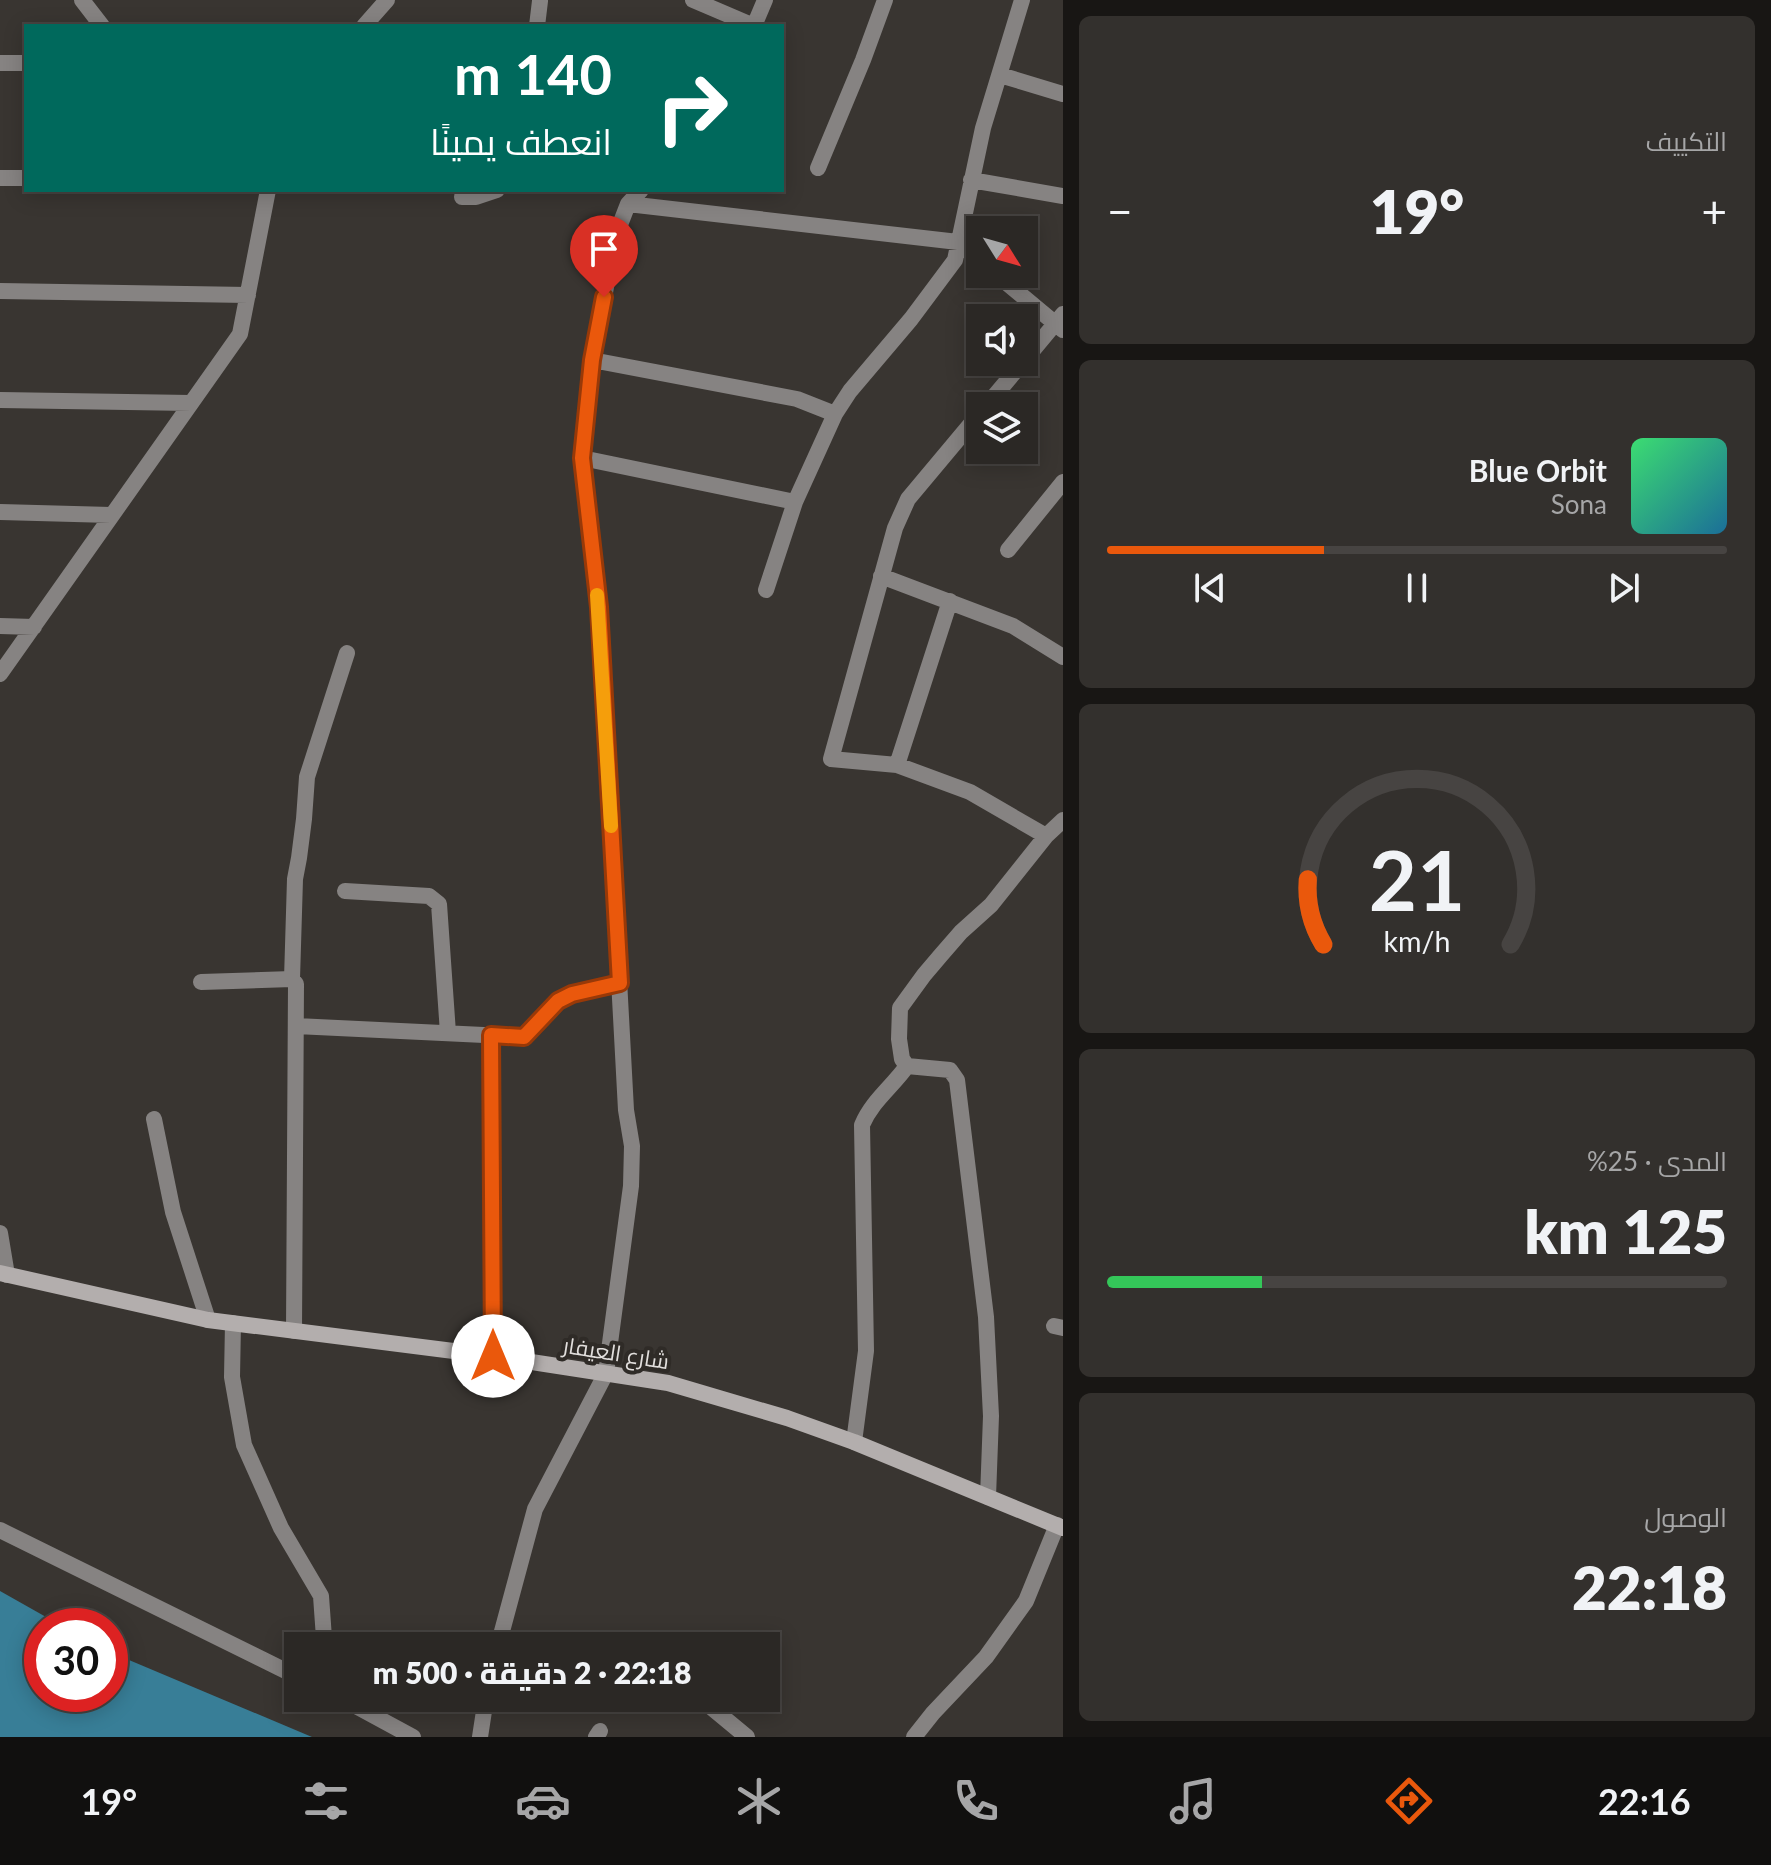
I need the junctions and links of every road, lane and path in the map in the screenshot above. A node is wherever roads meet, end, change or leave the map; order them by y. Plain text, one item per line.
1 (82, 0) edge
2 (387, 0) edge
3 (693, 0) edge
4 (765, 0) edge
5 (885, 0) edge
6 (1022, 0) edge
7 (540, 1) edge
8 (100, 24) edge
9 (366, 24) edge
10 (537, 24) edge
11 (749, 24) edge
12 (755, 24) edge
13 (0, 63) edge
14 (24, 63) edge
15 (1000, 75) junction
16 (1063, 94) edge
17 (818, 168) dead end
18 (0, 178) edge
19 (24, 178) edge
20 (971, 180) junction
21 (268, 192) edge
22 (491, 192) edge
23 (639, 192) edge
24 (1063, 196) edge
25 (462, 197) dead end
26 (628, 204) junction
27 (958, 242) junction
28 (966, 249) edge
29 (1014, 288) edge
30 (0, 291) edge
31 (248, 295) junction
32 (1060, 323) edge
33 (1038, 347) edge
34 (592, 360) junction
35 (1012, 376) edge
36 (998, 392) edge
37 (0, 400) edge
38 (191, 403) junction
39 (835, 414) junction
40 (966, 430) edge
41 (582, 458) junction
42 (1063, 482) edge
43 (795, 502) junction
44 (0, 512) edge
45 (111, 515) junction
46 (1008, 550) dead end
47 (881, 576) junction
48 (766, 590) dead end
49 (950, 601) junction
50 (0, 626) edge
51 (34, 627) junction
52 (347, 653) dead end
53 (1063, 657) edge
54 (0, 674) edge
55 (897, 765) junction
56 (1063, 820) edge
57 (1046, 836) junction
58 (345, 891) dead end
59 (292, 979) junction
60 (201, 982) dead end
61 (620, 983) junction
62 (296, 1026) junction
63 (448, 1033) junction
64 (491, 1035) junction
65 (907, 1066) junction
66 (154, 1119) dead end
67 (0, 1233) edge
68 (4, 1274) edge
69 (208, 1320) junction
70 (233, 1323) junction
71 (294, 1331) junction
72 (493, 1356) junction
73 (606, 1373) junction
74 (854, 1442) junction
75 (988, 1497) junction
76 (1060, 1526) edge
77 (0, 1530) edge
78 (324, 1632) edge
79 (502, 1632) edge
80 (284, 1670) edge
81 (367, 1712) edge
82 (484, 1712) edge
83 (717, 1712) edge
84 (413, 1737) edge
85 (480, 1737) edge
86 (747, 1737) edge
87 (914, 1737) edge

1 - 8 street
2 - 9 street
3 - 11 street
4 - 12 street
5 - 17 street
6 - 15 street
7 - 10 street
13 - 14 street
15 - 16 street
15 - 20 street
18 - 19 street
20 - 24 street
20 - 27 street
21 - 31 street
22 - 25 street
23 - 26 street
26 - 27 street
26 - 34 street
27 - 28 street
27 - 39 street
29 - 32 street
30 - 31 street
31 - 38 street
32 - 33 street
34 - 39 street
34 - 41 street
35 - 36 street
37 - 38 street
38 - 45 street
39 - 43 street
40 - 47 street
41 - 43 street
41 - 61 street
42 - 46 street
43 - 48 street
44 - 45 street
45 - 51 street
47 - 49 street
47 - 55 street
49 - 53 street
49 - 55 street
50 - 51 street
51 - 54 street
52 - 59 street
55 - 57 street
56 - 57 street
57 - 65 street
58 - 63 street
59 - 60 street
59 - 62 street
61 - 64 street
61 - 73 street
62 - 63 street
62 - 71 street
63 - 64 street
64 - 72 street
65 - 74 street
65 - 75 street
66 - 69 street
67 - 68 street
68 - 69 main road, شارع العيفار
69 - 70 main road, شارع العيفار
70 - 71 main road, شارع العيفار
70 - 78 street
71 - 72 main road, شارع العيفار
72 - 73 main road, شارع العيفار
73 - 74 main road, شارع العيفار
73 - 79 street
74 - 75 main road, شارع العيفار
75 - 76 main road, شارع العيفار
76 - 87 street
77 - 80 street
81 - 84 street
82 - 85 street
83 - 86 street

